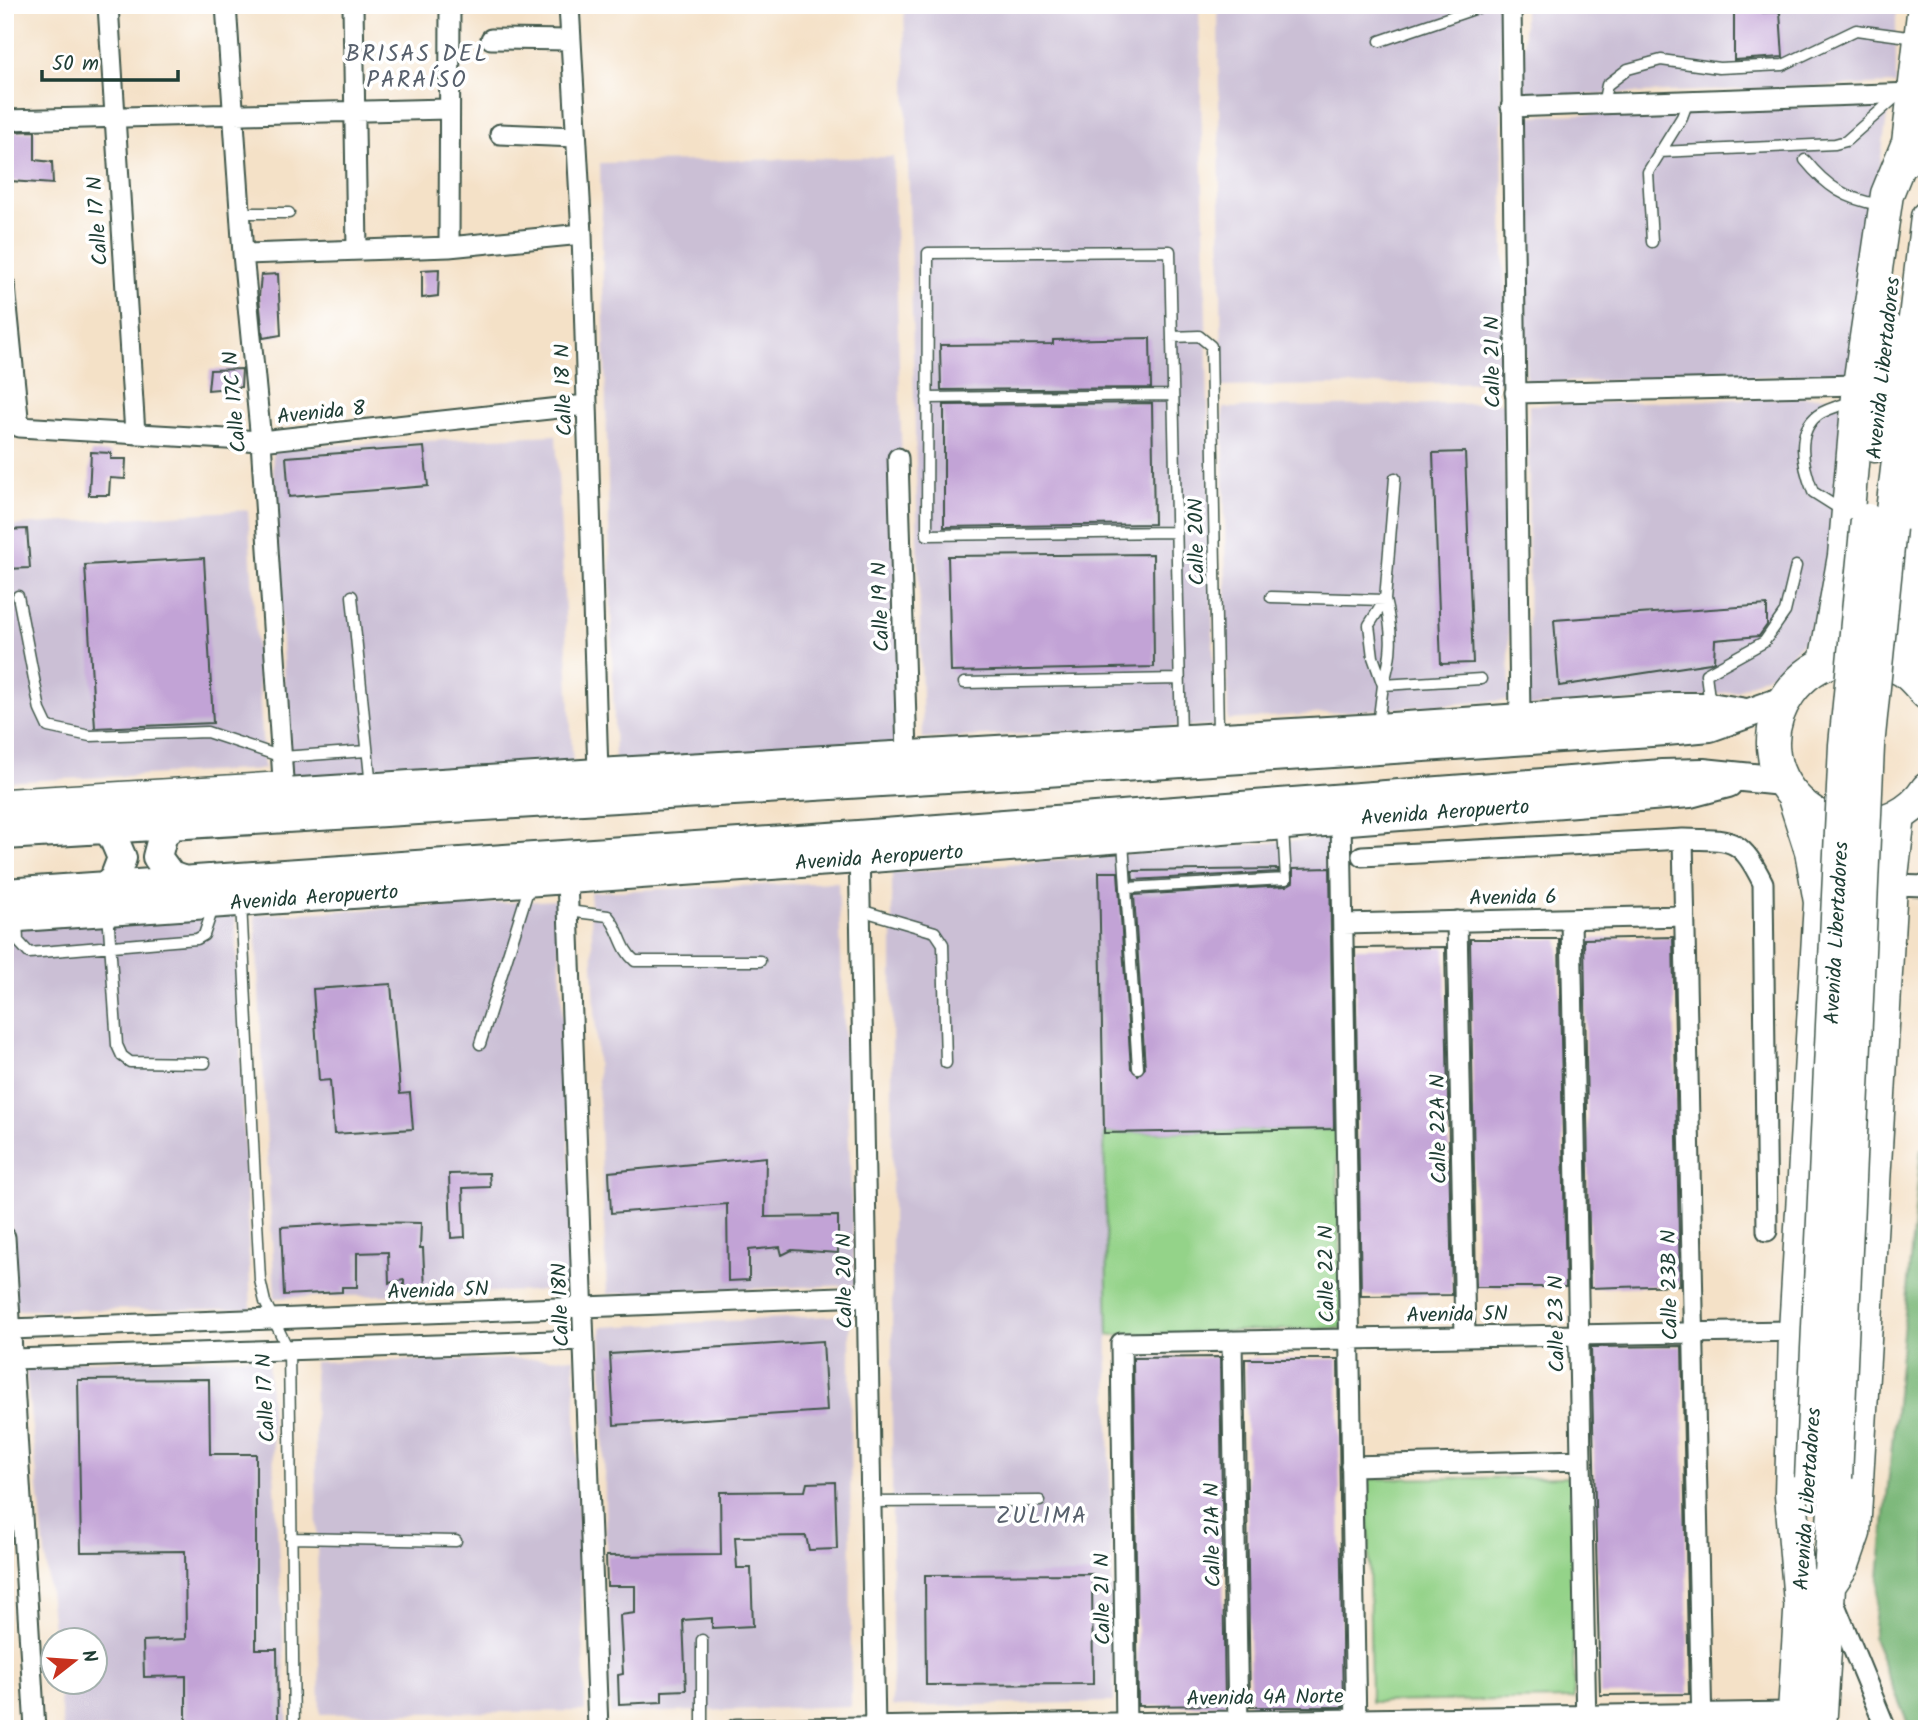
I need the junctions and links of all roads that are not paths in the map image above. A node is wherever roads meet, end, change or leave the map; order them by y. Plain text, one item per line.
1 (108, 5) edge
2 (226, 5) edge
3 (353, 5) edge
4 (450, 5) edge
5 (569, 5) edge
6 (1498, 5) edge
7 (1511, 5) edge
8 (1924, 5) edge
9 (1920, 38) junction
10 (491, 39) dead end
11 (570, 40) junction
12 (1380, 41) dead end
13 (1907, 93) junction
14 (1688, 101) junction
15 (1603, 104) junction
16 (1511, 107) junction
17 (447, 109) junction
18 (354, 112) junction
19 (235, 115) junction
20 (113, 116) junction
21 (5, 120) edge
22 (500, 134) dead end
23 (576, 137) junction
24 (1909, 140) junction
25 (1659, 152) junction
26 (1805, 160) dead end
27 (1885, 205) junction
28 (240, 213) junction
29 (289, 214) dead end
30 (1927, 217) edge
31 (582, 234) junction
32 (1652, 242) dead end
33 (449, 247) junction
34 (357, 248) junction
35 (243, 254) junction
36 (5, 286) edge
37 (1172, 337) junction
38 (1926, 390) edge
39 (1858, 392) junction
40 (1515, 393) junction
41 (1173, 396) junction
42 (927, 398) junction
43 (586, 405) junction
44 (135, 434) junction
45 (261, 441) junction
46 (898, 458) dead end
47 (1395, 478) dead end
48 (1869, 521) junction
49 (1176, 532) junction
50 (1796, 566) dead end
51 (18, 596) dead end
52 (352, 596) dead end
53 (1271, 597) dead end
54 (1385, 600) junction
55 (1825, 663) junction
56 (1180, 679) junction
57 (1481, 679) dead end
58 (964, 683) dead end
59 (1916, 683) edge
60 (1383, 685) junction
61 (1783, 702) junction
62 (1710, 717) junction
63 (1520, 718) junction
64 (1378, 729) junction
65 (1218, 737) junction
66 (1181, 739) junction
67 (1063, 747) junction
68 (366, 751) junction
69 (907, 754) junction
70 (827, 772) junction
71 (598, 773) junction
72 (1031, 773) junction
73 (283, 776) junction
74 (1751, 777) junction
75 (371, 789) junction
76 (1788, 789) junction
77 (5, 794) edge
78 (1919, 799) edge
79 (205, 800) junction
80 (82, 807) junction
81 (5, 811) edge
82 (1341, 820) junction
83 (1283, 824) junction
84 (172, 826) junction
85 (107, 830) junction
86 (1046, 832) junction
87 (5, 835) edge
88 (1122, 838) junction
89 (1683, 839) junction
90 (859, 847) junction
91 (1362, 856) dead end
92 (182, 880) junction
93 (567, 880) junction
94 (530, 882) junction
95 (1891, 885) junction
96 (1927, 886) edge
97 (1127, 888) junction
98 (107, 900) junction
99 (227, 904) junction
100 (9, 909) edge
101 (860, 910) junction
102 (568, 911) junction
103 (1684, 916) junction
104 (1572, 919) junction
105 (1457, 921) junction
106 (1343, 924) junction
107 (111, 947) junction
108 (760, 961) dead end
109 (480, 1044) dead end
110 (205, 1063) dead end
111 (946, 1063) dead end
112 (1138, 1069) dead end
113 (1768, 1231) dead end
114 (5, 1237) edge
115 (867, 1296) junction
116 (583, 1308) junction
117 (273, 1319) junction
118 (11, 1329) junction
119 (1795, 1331) junction
120 (1693, 1333) junction
121 (1579, 1335) junction
122 (1465, 1337) junction
123 (1349, 1339) junction
124 (584, 1340) junction
125 (1232, 1341) junction
126 (1121, 1343) joint
127 (289, 1351) junction
128 (13, 1359) junction
129 (1581, 1460) junction
130 (1351, 1466) junction
131 (1824, 1478) junction
132 (1040, 1501) dead end
133 (870, 1502) junction
134 (291, 1538) junction
135 (456, 1541) dead end
136 (1828, 1587) junction
137 (1800, 1602) junction
138 (702, 1640) dead end
139 (1702, 1721) edge
140 (1586, 1722) edge
141 (1470, 1723) edge
142 (1802, 1723) edge
143 (1355, 1724) edge
144 (1238, 1725) edge
145 (1126, 1726) edge
146 (1001, 1727) edge
147 (874, 1728) edge
148 (35, 1729) edge
149 (294, 1729) edge
150 (598, 1729) edge
151 (702, 1729) edge
152 (736, 1729) edge
153 (744, 1729) edge
154 (1886, 1729) edge

1 - 20 street, Calle 17 N
2 - 19 street, Calle 17C N
3 - 18 street
4 - 17 street
5 - 11 street, Calle 18 N
6 - 12 lane
7 - 16 street, Calle 21 N
8 - 9 main road
9 - 13 main road
9 - 15 lane
10 - 11 street
11 - 23 street, Calle 18 N
13 - 14 street
13 - 24 main road
13 - 25 lane
14 - 15 street
14 - 25 lane
15 - 16 street
16 - 40 street, Calle 21 N
17 - 18 street
17 - 33 street
18 - 19 street
18 - 34 street
19 - 20 street
19 - 28 street, Calle 17C N
20 - 21 street
20 - 44 street, Calle 17 N
22 - 23 street
23 - 31 street, Calle 18 N
24 - 27 main road
24 - 48 main road, Avenida Libertadores
25 - 32 lane
26 - 27 lane
27 - 39 main road
28 - 29 lane
28 - 35 street, Calle 17C N
30 - 48 main road, Avenida Libertadores
31 - 33 street
31 - 43 street, Calle 18 N
33 - 34 street
34 - 35 street
35 - 45 street, Calle 17C N
36 - 44 street, Avenida 8
37 - 41 lane
37 - 42 lane
37 - 65 lane, Calle 20N
38 - 59 main road
39 - 40 street
39 - 48 main road
39 - 48 lane
40 - 63 street, Calle 21 N
41 - 42 lane
41 - 49 lane
42 - 49 lane
43 - 45 street, Avenida 8
43 - 71 street, Calle 18 N
44 - 45 street, Avenida 8
45 - 73 street, Calle 17C N
46 - 69 street, Calle 19 N
47 - 54 lane
48 - 55 main road
48 - 131 main road, Avenida Libertadores, bridge
49 - 56 lane
50 - 62 lane
51 - 73 lane
52 - 68 lane
53 - 54 lane
54 - 60 lane
54 - 60 lane
55 - 59 main road
55 - 61 main road
56 - 58 lane
56 - 66 lane
57 - 60 lane
60 - 64 lane
61 - 62 main road
61 - 76 main road
62 - 63 main road
62 - 72 main road
63 - 64 main road
64 - 65 main road
65 - 66 main road
66 - 67 main road
67 - 69 main road
67 - 72 main road
68 - 73 lane
68 - 75 lane
69 - 70 main road
70 - 71 main road
70 - 72 main road
70 - 84 main road
71 - 75 main road
73 - 75 main road
73 - 77 lane
73 - 79 main road
74 - 76 main road, Avenida Aeropuerto
74 - 82 main road, Avenida Aeropuerto
74 - 86 main road, Avenida Aeropuerto
76 - 78 main road
76 - 119 main road
78 - 95 main road
79 - 80 main road
79 - 84 main road
80 - 81 main road
80 - 85 main road
82 - 83 main road, Avenida Aeropuerto
82 - 106 street, Calle 22 N
83 - 88 main road, Avenida Aeropuerto
83 - 97 lane
84 - 85 main road
84 - 92 main road
85 - 87 main road
85 - 98 main road
86 - 88 main road, Avenida Aeropuerto
86 - 90 main road, Avenida Aeropuerto
88 - 97 lane
89 - 91 street, Avenida Aeropuerto
89 - 103 street, Calle 23B N
89 - 113 street, Avenida Aeropuerto
90 - 92 main road, Avenida Aeropuerto
90 - 93 main road, Avenida Aeropuerto
90 - 101 street, Calle 20 N
92 - 98 main road, Avenida Aeropuerto
93 - 94 main road, Avenida Aeropuerto
93 - 102 street, Calle 18N
94 - 99 main road, Avenida Aeropuerto
94 - 109 lane
95 - 96 street
95 - 136 main road
97 - 112 lane
98 - 99 main road, Avenida Aeropuerto
98 - 100 main road, Avenida Aeropuerto
98 - 107 lane
99 - 107 lane
99 - 117 lane, Calle 17 N
100 - 107 lane
101 - 111 lane
101 - 115 street, Calle 20 N
102 - 108 lane
102 - 116 street, Calle 18N
103 - 104 street, Avenida 6
103 - 120 street, Calle 23B N
104 - 105 street, Avenida 6
104 - 121 street, Calle 23 N
105 - 106 street, Avenida 6
105 - 122 street, Calle 22A N
106 - 123 street, Calle 22 N
107 - 110 lane
114 - 118 street
115 - 116 street, Avenida 5N
115 - 133 street, Calle 20 N
116 - 117 street, Avenida 5N
116 - 124 street, Calle 18N
117 - 118 street, Avenida 5N
117 - 127 lane, Calle 17 N
118 - 128 street
119 - 120 street, Avenida 5N
119 - 137 main road
120 - 121 street, Avenida 5N
120 - 139 street, Calle 23B N
121 - 122 street, Avenida 5N
121 - 129 street, Calle 23 N
122 - 123 street, Avenida 5N
123 - 125 street, Avenida 5N
123 - 130 street, Calle 22 N
124 - 127 street
124 - 150 street, Calle 18N
125 - 126 street, Avenida 5N
125 - 144 street, Calle 21A N
126 - 145 street, Calle 21 N
127 - 128 street
127 - 134 lane, Calle 17 N
128 - 148 street
129 - 130 street
129 - 140 street, Calle 23 N
130 - 143 street, Calle 22 N
131 - 136 main road, Avenida Libertadores
131 - 137 main road, Avenida Libertadores
132 - 133 lane
133 - 147 street, Calle 20 N
134 - 135 lane
134 - 149 lane, Calle 17 N
136 - 142 main road, Avenida Libertadores
136 - 154 street
137 - 142 main road, Avenida Libertadores
138 - 151 lane
139 - 140 street, Avenida 4A Norte
139 - 142 street, Avenida 4A Norte
140 - 141 street, Avenida 4A Norte
141 - 143 street, Avenida 4A Norte
143 - 144 street, Avenida 4A Norte
144 - 145 street, Avenida 4A Norte
145 - 146 street, Avenida 4A Norte
146 - 147 street, Avenida 4A Norte
147 - 153 street, Avenida 4A Norte
152 - 153 street, Avenida 4A Norte

